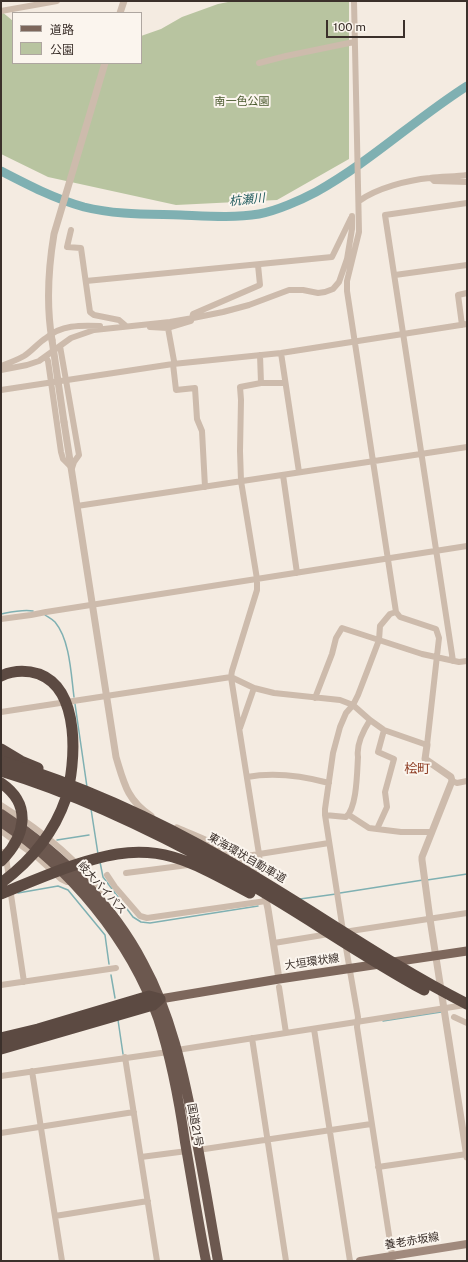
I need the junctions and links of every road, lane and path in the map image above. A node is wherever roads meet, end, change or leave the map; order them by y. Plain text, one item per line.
1 (57, 1) edge
2 (124, 1) edge
3 (354, 1) edge
4 (1, 10) edge
5 (120, 12) edge
6 (354, 42) junction
7 (105, 64) edge
8 (259, 64) dead end
9 (467, 175) edge
10 (430, 177) junction
11 (467, 182) edge
12 (467, 203) edge
13 (359, 204) junction
14 (352, 216) junction
15 (71, 230) dead end
16 (467, 264) edge
17 (258, 265) junction
18 (395, 275) junction
19 (86, 281) junction
20 (467, 293) edge
21 (192, 318) junction
22 (465, 324) edge
23 (139, 325) junction
24 (126, 326) junction
25 (105, 328) junction
26 (168, 328) junction
27 (51, 334) junction
28 (404, 334) junction
29 (355, 341) junction
30 (60, 346) junction
31 (281, 353) junction
32 (260, 355) junction
33 (46, 357) junction
34 (173, 364) junction
35 (1, 366) edge
36 (1, 370) edge
37 (66, 380) junction
38 (51, 383) junction
39 (261, 383) junction
40 (285, 383) junction
41 (1, 390) edge
42 (467, 447) edge
43 (422, 453) junction
44 (373, 461) junction
45 (72, 468) junction
46 (299, 472) junction
47 (283, 475) junction
48 (241, 481) junction
49 (205, 487) junction
50 (77, 506) junction
51 (467, 546) edge
52 (437, 551) junction
53 (388, 558) junction
54 (297, 573) junction
55 (257, 579) junction
56 (93, 605) junction
57 (396, 612) junction
58 (1, 619) edge
59 (379, 640) junction
60 (437, 657) junction
61 (453, 661) junction
62 (467, 661) edge
63 (1, 676) edge
64 (231, 677) junction
65 (1, 684) edge
66 (254, 688) junction
67 (106, 696) junction
68 (315, 698) junction
69 (353, 705) junction
70 (1, 712) edge
71 (370, 720) junction
72 (239, 729) junction
73 (384, 730) junction
74 (427, 745) junction
75 (1, 749) edge
76 (1, 761) edge
77 (1, 771) edge
78 (247, 777) junction
79 (452, 781) junction
80 (467, 781) edge
81 (1, 783) edge
82 (329, 783) junction
83 (1, 805) edge
84 (1, 814) edge
85 (325, 815) junction
86 (349, 815) junction
87 (1, 822) edge
88 (159, 824) junction
89 (377, 829) junction
90 (1, 831) edge
91 (432, 832) junction
92 (329, 843) junction
93 (1, 852) edge
94 (259, 854) junction
95 (238, 858) junction
96 (1, 861) edge
97 (126, 873) dead end
98 (107, 875) dead end
99 (254, 875) junction
100 (1, 876) edge
101 (71, 881) junction
102 (1, 883) edge
103 (1, 894) edge
104 (100, 901) junction
105 (266, 901) junction
106 (467, 913) edge
107 (430, 919) junction
108 (344, 932) junction
109 (274, 942) junction
110 (467, 951) edge
111 (436, 956) junction
112 (366, 957) junction
113 (116, 968) dead end
114 (350, 969) junction
115 (24, 982) junction
116 (279, 983) junction
117 (1, 985) edge
118 (154, 1000) junction
119 (467, 1004) edge
120 (444, 1008) junction
121 (467, 1013) edge
122 (454, 1017) dead end
123 (357, 1022) junction
124 (467, 1023) edge
125 (314, 1028) junction
126 (286, 1033) junction
127 (1, 1038) edge
128 (252, 1038) junction
129 (1, 1049) edge
130 (172, 1051) junction
131 (126, 1057) junction
132 (32, 1071) junction
133 (1, 1076) edge
134 (134, 1112) junction
135 (371, 1124) junction
136 (41, 1126) junction
137 (330, 1129) junction
138 (1, 1133) edge
139 (267, 1140) junction
140 (198, 1150) junction
141 (187, 1151) junction
142 (467, 1154) edge
143 (141, 1157) junction
144 (467, 1157) edge
145 (378, 1167) junction
146 (148, 1201) junction
147 (55, 1216) junction
148 (467, 1244) edge
149 (392, 1258) edge
150 (62, 1261) edge
151 (157, 1261) edge
152 (206, 1261) edge
153 (218, 1261) edge
154 (286, 1261) edge
155 (350, 1261) edge
156 (360, 1261) edge

1 - 4 street
2 - 5 street
3 - 6 street
6 - 8 street
6 - 13 street
7 - 27 street
9 - 10 street
10 - 11 street
10 - 13 street
12 - 18 street
13 - 14 street
13 - 29 street
14 - 17 street
14 - 21 street
15 - 19 street
16 - 18 street
17 - 19 street
17 - 21 street
18 - 28 street
19 - 24 street
20 - 22 street
21 - 23 street
21 - 26 street
22 - 28 street
23 - 24 street
23 - 26 street
24 - 25 street
25 - 27 street
25 - 30 street
26 - 34 street
27 - 35 street
27 - 45 street, bridge
28 - 29 street
28 - 43 street
29 - 31 street
29 - 44 street
30 - 33 street
30 - 37 street
31 - 32 street
31 - 40 street
32 - 34 street
32 - 39 street
33 - 36 street
33 - 38 street
34 - 37 street
34 - 49 street
37 - 38 street
37 - 45 street
38 - 41 street
38 - 45 street
39 - 40 street
39 - 48 street
40 - 46 street
42 - 43 street
43 - 44 street
43 - 52 street
44 - 46 street
44 - 53 street
45 - 50 street
46 - 47 street
47 - 48 street
47 - 54 street
48 - 49 street
48 - 55 street
49 - 50 street
50 - 56 street
51 - 52 street
52 - 53 street
52 - 61 street
53 - 54 street
53 - 57 street
54 - 55 street
55 - 56 street
55 - 64 street
56 - 58 street
56 - 67 street
57 - 59 street
57 - 60 street
59 - 60 street
59 - 68 street
59 - 69 street
60 - 61 street
60 - 74 street
61 - 62 street
63 - 102 highway, bridge
64 - 66 street
64 - 67 street
64 - 72 street
65 - 100 highway, bridge
66 - 68 street
66 - 72 street
67 - 70 street
67 - 95 street
68 - 69 street
69 - 71 street
69 - 82 street
71 - 73 street
71 - 86 street
72 - 78 street
73 - 74 street
73 - 89 street
74 - 79 street
75 - 88 highway, bridge
76 - 88 highway, 東海環状自動車道, bridge
77 - 112 highway, 東海環状自動車道, bridge
78 - 82 street
78 - 94 street
79 - 80 street
79 - 91 street
81 - 96 highway, bridge
82 - 85 street
83 - 104 street
84 - 104 highway, 岐大バイパス
85 - 86 street
85 - 92 street
86 - 89 street
87 - 101 highway, 岐大バイパス
88 - 119 highway, 東海環状自動車道, bridge
89 - 91 street
90 - 101 street
91 - 107 street
92 - 94 street
92 - 108 street
93 - 115 street
94 - 95 street
94 - 99 street
95 - 97 street
95 - 99 street
98 - 105 street
99 - 105 street
101 - 118 highway, 岐大バイパス
103 - 112 highway, bridge
104 - 118 highway, 岐大バイパス
105 - 109 street
106 - 107 street
107 - 108 street
107 - 111 street
108 - 109 street
108 - 114 street
109 - 116 street
110 - 111 main road, 大垣環状線
111 - 114 main road, 大垣環状線
111 - 120 street
112 - 121 highway, 東海環状自動車道, bridge
113 - 115 street
114 - 116 main road, 大垣環状線
114 - 123 street
115 - 117 street
116 - 118 main road, 大垣環状線
116 - 126 street
118 - 127 highway
118 - 129 highway
118 - 130 highway, 国道21号
119 - 120 street
120 - 123 street
120 - 142 street
122 - 124 street
123 - 125 street
123 - 135 street
125 - 126 street
125 - 137 street
126 - 128 street
128 - 130 street
128 - 139 street
130 - 131 street
130 - 140 highway, 国道21号
130 - 141 highway, 国道21号
131 - 132 street
131 - 134 street
132 - 133 street
132 - 136 street
134 - 136 street
134 - 143 street
135 - 137 street
135 - 145 street
136 - 138 street
136 - 147 street
137 - 139 street
137 - 155 street
139 - 140 street
139 - 154 street
140 - 153 highway, 国道21号
141 - 143 street
141 - 152 highway, 国道21号
142 - 144 street
142 - 145 street
143 - 146 street
145 - 149 street
146 - 147 street
146 - 151 street
147 - 150 street
148 - 149 main road, 養老赤坂線
149 - 156 main road, 養老赤坂線

